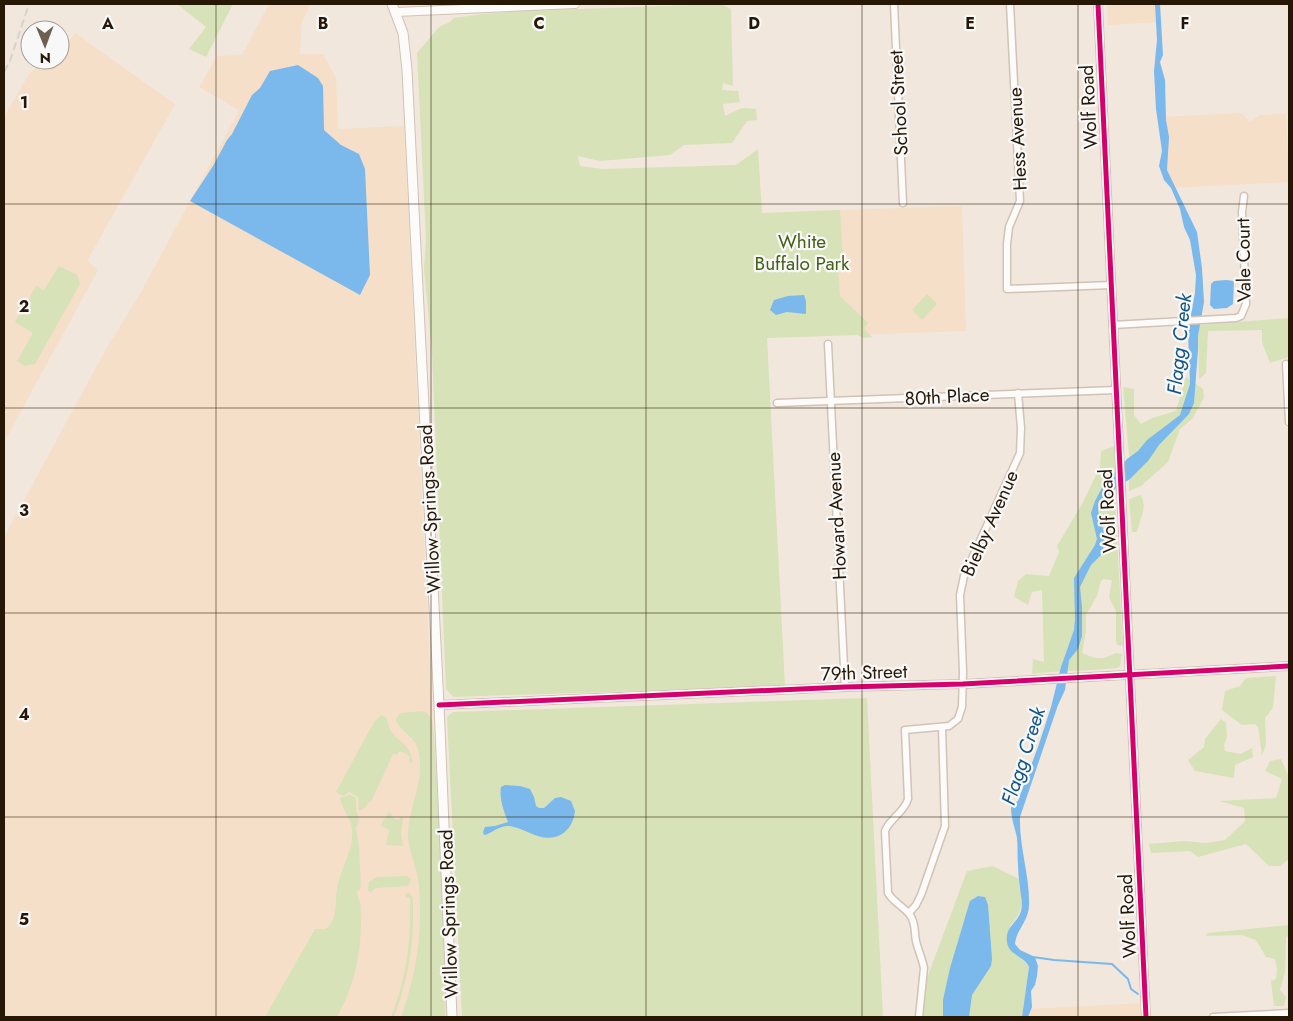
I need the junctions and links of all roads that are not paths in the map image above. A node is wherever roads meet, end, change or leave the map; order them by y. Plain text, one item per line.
1 (575, 4) edge
2 (894, 4) edge
3 (1010, 4) edge
4 (1098, 4) edge
5 (394, 8) edge
6 (1244, 196) dead end
7 (903, 203) dead end
8 (1111, 285) junction
9 (1113, 325) junction
10 (828, 344) dead end
11 (1286, 364) dead end
12 (1116, 390) junction
13 (1018, 393) junction
14 (831, 402) junction
15 (777, 403) dead end
16 (1289, 422) edge
17 (1289, 666) edge
18 (1130, 675) junction
19 (963, 684) junction
20 (845, 687) junction
21 (438, 705) junction
22 (942, 728) junction
23 (909, 913) junction
24 (1289, 1013) edge
25 (452, 1017) edge
26 (919, 1017) edge
27 (1146, 1017) edge
28 (1213, 1017) edge

1 - 5 street
2 - 7 street, School Street
3 - 8 street, Hess Avenue
4 - 8 street, Wolf Road
5 - 21 main road, Willow Springs Road
6 - 9 street, Vale Court
8 - 9 street, Wolf Road
9 - 12 street, Wolf Road
10 - 14 street, Howard Avenue
11 - 16 street
12 - 13 street, 80th Place
12 - 18 street, Wolf Road
13 - 14 street, 80th Place
13 - 19 street, Bielby Avenue
14 - 15 street, 80th Place
14 - 20 street, Howard Avenue
17 - 18 street, 79th Street
18 - 19 street, 79th Street
18 - 27 street, Wolf Road
19 - 20 street, 79th Street
19 - 22 street, Bielby Avenue
20 - 21 street, 79th Street
21 - 25 main road, Willow Springs Road
22 - 23 street
22 - 23 street
23 - 26 street
24 - 28 street

